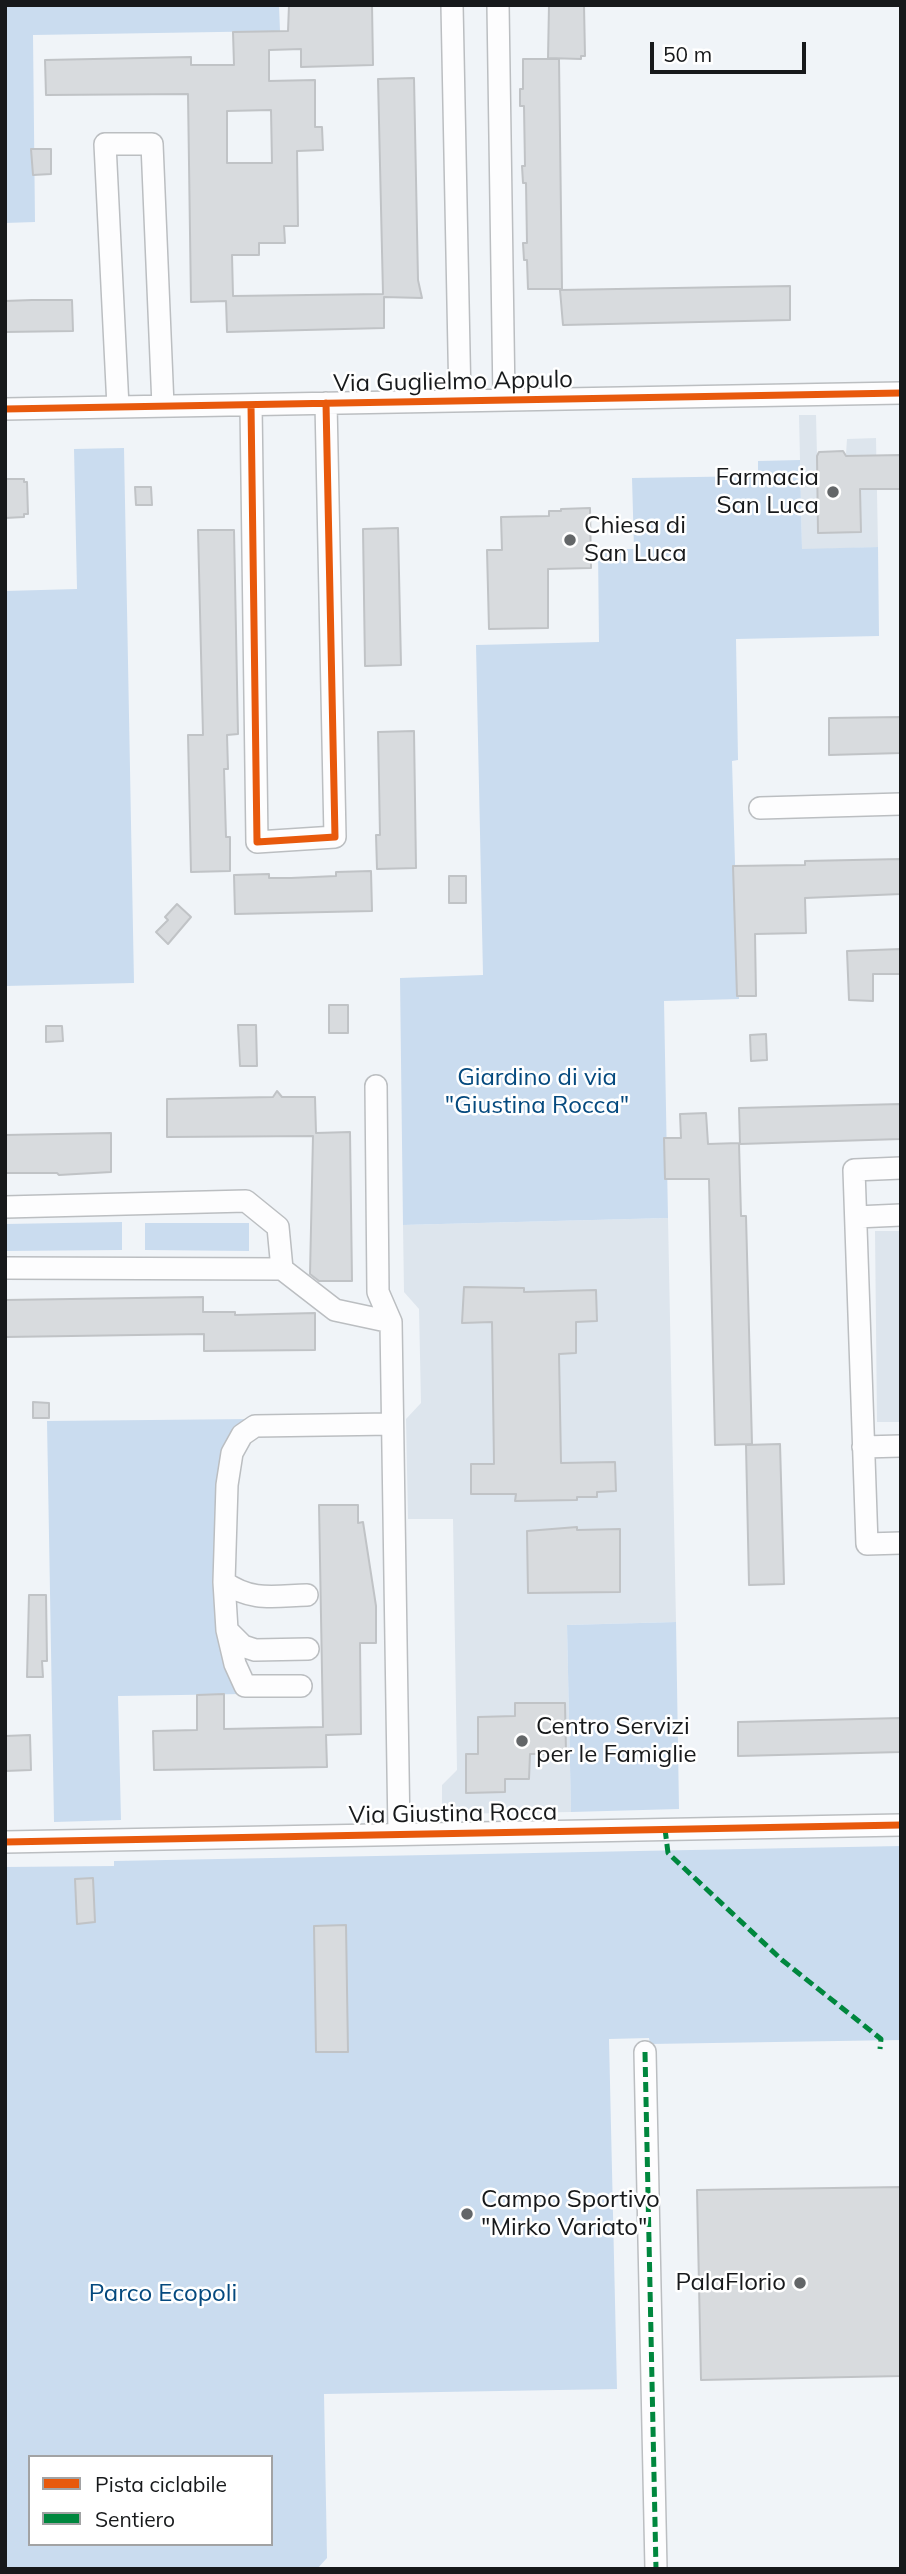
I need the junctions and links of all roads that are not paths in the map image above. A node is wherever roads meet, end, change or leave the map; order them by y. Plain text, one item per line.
1 (452, 5) edge
2 (498, 5) edge
3 (901, 393) edge
4 (504, 400) junction
5 (460, 401) junction
6 (326, 403) junction
7 (251, 405) junction
8 (163, 406) junction
9 (118, 407) junction
10 (5, 409) edge
11 (901, 804) edge
12 (760, 808) dead end
13 (376, 1086) dead end
14 (901, 1168) edge
15 (5, 1207) edge
16 (901, 1215) edge
17 (856, 1217) junction
18 (5, 1268) edge
19 (282, 1269) junction
20 (391, 1322) junction
21 (392, 1424) junction
22 (901, 1446) edge
23 (863, 1447) junction
24 (901, 1543) edge
25 (225, 1582) junction
26 (307, 1595) dead end
27 (227, 1630) junction
28 (308, 1649) dead end
29 (301, 1686) dead end
30 (901, 1825) edge
31 (399, 1834) junction
32 (5, 1842) edge
33 (645, 2052) dead end
34 (656, 2569) edge

1 - 5 street
2 - 4 street
3 - 4 street, Via Guglielmo Appulo
4 - 5 street, Via Guglielmo Appulo
5 - 6 street, Via Guglielmo Appulo
6 - 7 street, Via Guglielmo Appulo
6 - 7 street
7 - 8 street, Via Guglielmo Appulo
8 - 9 street, Via Guglielmo Appulo
8 - 9 street
9 - 10 street, Via Guglielmo Appulo
11 - 12 street
13 - 20 street, Via Giustina Rocca
14 - 17 street
15 - 19 street
16 - 17 street
17 - 23 street
18 - 19 street
19 - 20 street
20 - 21 street, Via Giustina Rocca
21 - 25 street
21 - 31 street, Via Giustina Rocca
22 - 23 street
23 - 24 street
25 - 26 street
25 - 27 street
27 - 28 street
27 - 29 street
30 - 31 street, Via Giustina Rocca
31 - 32 street, Via Giustina Rocca
33 - 34 street

